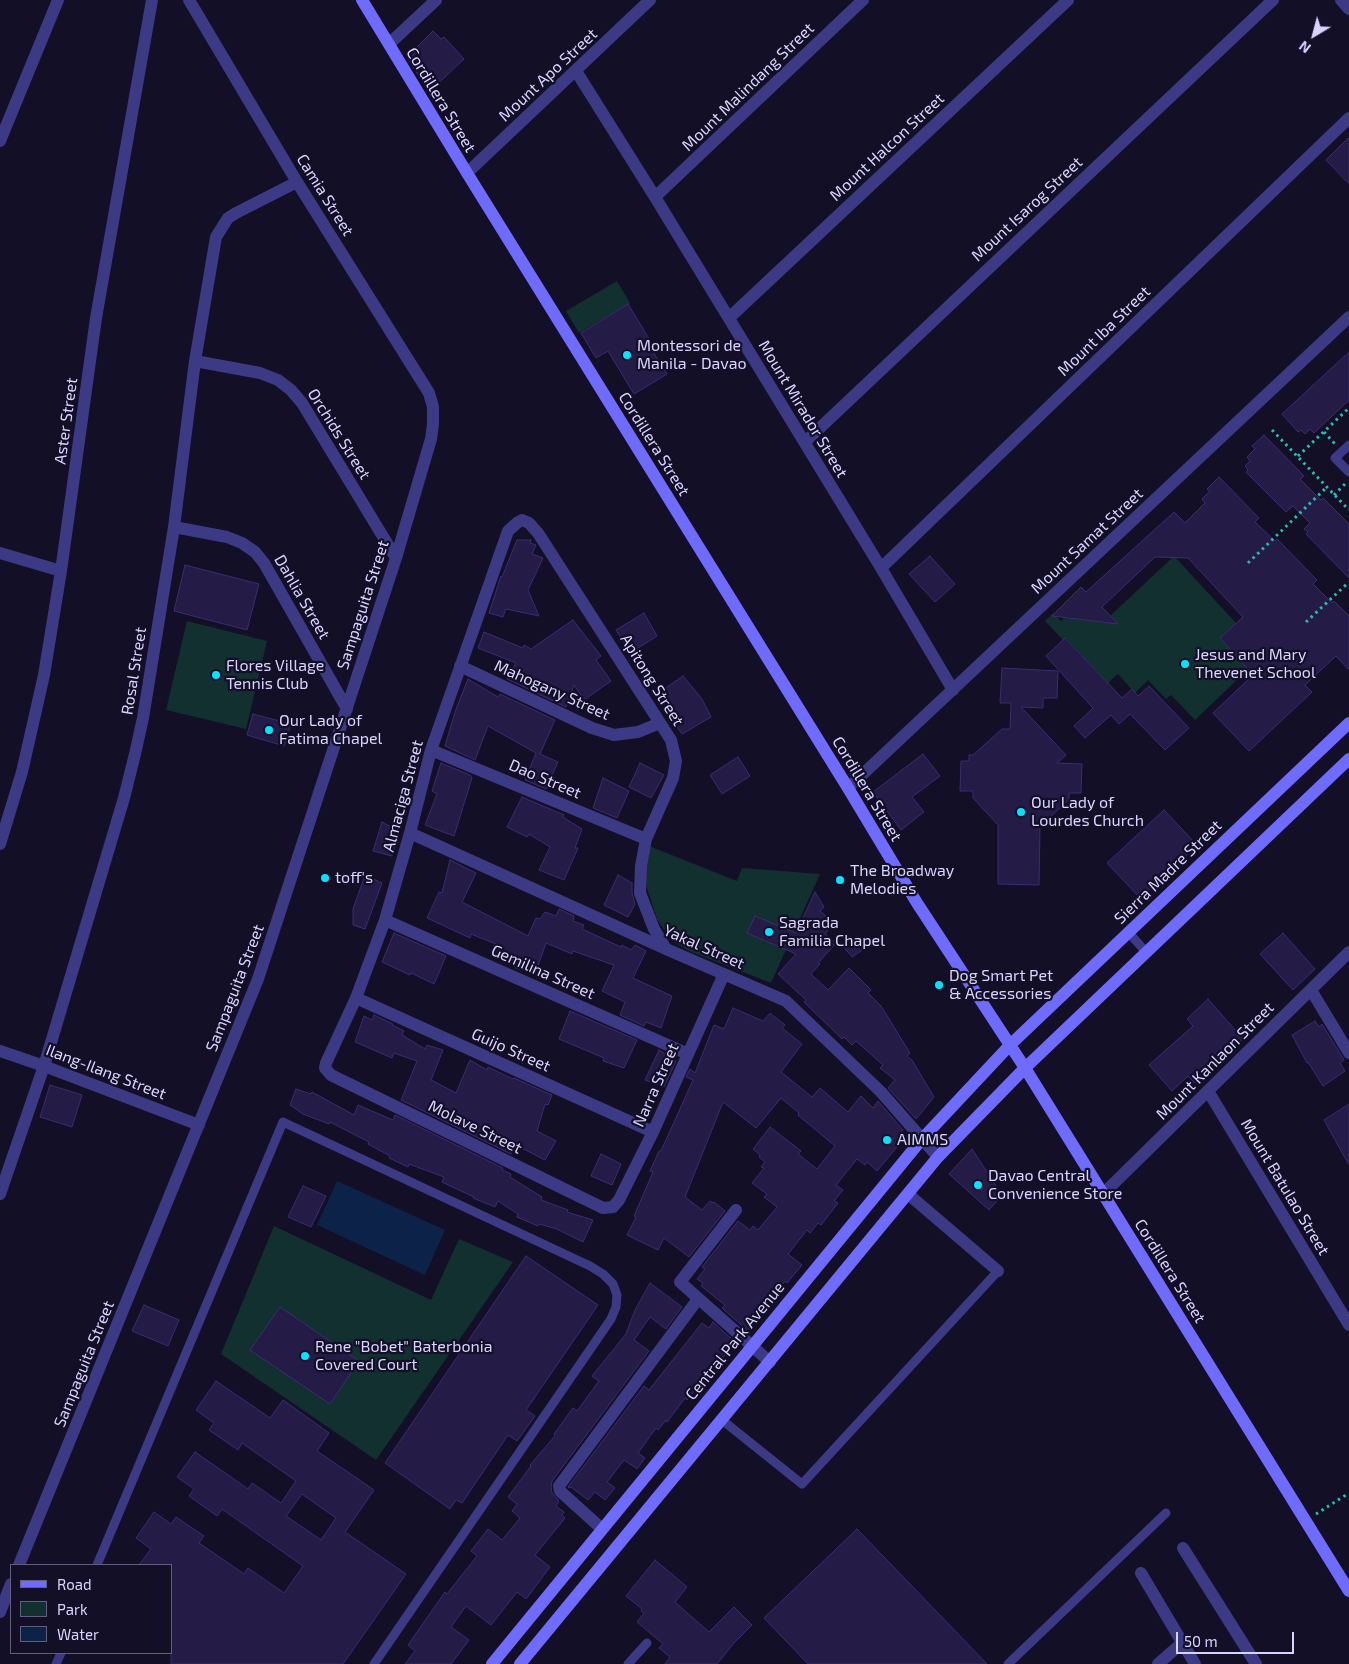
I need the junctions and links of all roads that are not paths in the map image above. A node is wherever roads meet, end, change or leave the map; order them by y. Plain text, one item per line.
1 (58, 0) edge
2 (152, 0) edge
3 (189, 0) edge
4 (362, 0) edge
5 (436, 0) edge
6 (650, 0) edge
7 (863, 0) edge
8 (1068, 0) edge
9 (1272, 0) edge
10 (1341, 0) edge
11 (1349, 8) edge
12 (389, 44) junction
13 (576, 71) junction
14 (1349, 118) edge
15 (0, 140) edge
16 (467, 173) junction
17 (297, 182) junction
18 (655, 197) junction
19 (1349, 317) edge
20 (729, 318) junction
21 (195, 361) junction
22 (433, 407) joint
23 (805, 442) junction
24 (1349, 445) edge
25 (1349, 472) edge
26 (174, 527) junction
27 (508, 531) joint
28 (0, 553) edge
29 (396, 558) junction
30 (881, 568) junction
31 (61, 571) junction
32 (460, 666) junction
33 (953, 690) junction
34 (348, 709) junction
35 (660, 723) junction
36 (1349, 723) edge
37 (432, 750) junction
38 (1349, 759) edge
39 (848, 788) junction
40 (410, 833) junction
41 (646, 839) junction
42 (0, 844) edge
43 (384, 920) junction
44 (1129, 932) junction
45 (666, 949) junction
46 (1146, 952) junction
47 (1349, 952) edge
48 (724, 974) junction
49 (1311, 990) junction
50 (356, 998) junction
51 (1010, 1045) junction
52 (0, 1051) edge
53 (1349, 1053) edge
54 (688, 1054) junction
55 (44, 1066) junction
56 (326, 1068) joint
57 (1025, 1068) junction
58 (1208, 1091) junction
59 (200, 1125) junction
60 (653, 1132) junction
61 (922, 1139) junction
62 (938, 1157) junction
63 (0, 1194) edge
64 (908, 1194) junction
65 (1103, 1194) junction
66 (613, 1208) joint
67 (736, 1210) dead end
68 (998, 1271) joint
69 (698, 1299) junction
70 (1349, 1325) edge
71 (752, 1346) junction
72 (770, 1362) junction
73 (722, 1420) junction
74 (1166, 1513) dead end
75 (602, 1529) junction
76 (1183, 1548) dead end
77 (19, 1564) edge
78 (97, 1564) edge
79 (1141, 1572) dead end
80 (10, 1587) edge
81 (1349, 1592) edge
82 (0, 1612) edge
83 (647, 1643) dead end
84 (1182, 1643) junction
85 (374, 1664) edge
86 (492, 1664) edge
87 (520, 1664) edge
88 (628, 1664) edge
89 (1008, 1664) edge
90 (1158, 1664) edge
91 (1196, 1664) edge
92 (1256, 1664) edge

1 - 15 street
2 - 31 street, Aster Street
3 - 17 street, Camia Street
4 - 12 street, Cordillera Street
5 - 12 street
6 - 13 street, Mount Apo Street
7 - 18 street, Mount Malindang Street
8 - 20 street, Mount Halcon Street
9 - 23 street, Mount Isarog Street
10 - 11 street
12 - 16 street, Cordillera Street
13 - 16 street, Mount Apo Street
13 - 18 street, Mount Mirador Street
14 - 30 street, Mount Iba Street
16 - 39 street, Cordillera Street
17 - 21 street, Rosal Street
17 - 22 street, Camia Street
18 - 20 street, Mount Mirador Street
19 - 33 street, Mount Samat Street
20 - 23 street, Mount Mirador Street
21 - 26 street, Rosal Street
21 - 29 street, Orchids Street
22 - 29 street, Sampaguita Street
23 - 30 street, Mount Mirador Street
24 - 25 lane
26 - 34 street, Dahlia Street
26 - 55 street, Rosal Street
27 - 32 street, Almaciga Street
27 - 35 street, Apitong Street
28 - 31 street
29 - 34 street, Sampaguita Street
30 - 33 street, Mount Mirador Street
31 - 42 street, Aster Street
32 - 35 street, Mahogany Street
32 - 37 street, Almaciga Street
33 - 39 street, Mount Samat Street
34 - 59 street, Sampaguita Street
35 - 41 street, Apitong Street
36 - 44 street, Sierra Madre Street
37 - 40 street, Almaciga Street
37 - 41 street, Dao Street
38 - 46 street
39 - 51 street, Cordillera Street
40 - 43 street, Almaciga Street
40 - 45 street, Yakal Street
41 - 45 street, Apitong Street
43 - 50 street, Almaciga Street
43 - 54 street, Gemilina Street
44 - 46 lane
44 - 51 street, Sierra Madre Street
45 - 48 street, Yakal Street
46 - 57 street
47 - 49 street, Mount Kanlaon Street
48 - 54 street, Narra Street
48 - 61 street, Yakal Street
49 - 53 street
49 - 58 street, Mount Kanlaon Street
50 - 56 street, Almaciga Street
50 - 60 street, Guijo Street
51 - 57 street, Cordillera Street
51 - 61 street, Central Park Avenue
52 - 55 street, Ilang-Ilang Street
54 - 60 street, Narra Street
55 - 59 street, Ilang-Ilang Street
55 - 63 street, Rosal Street
56 - 66 street, Molave Street
57 - 62 street
57 - 65 street, Cordillera Street
58 - 65 street, Mount Kanlaon Street
58 - 70 street, Mount Batulao Street
59 - 77 street, Sampaguita Street
60 - 66 street, Narra Street
61 - 62 street, Yakal Street
61 - 71 street, Central Park Avenue
62 - 64 street
64 - 68 street
64 - 72 street
65 - 81 street, Cordillera Street
67 - 69 street
68 - 73 lane
69 - 71 street
69 - 75 street
71 - 72 street
71 - 75 street, Central Park Avenue
72 - 73 street
73 - 87 street
74 - 89 lane
75 - 86 street, Central Park Avenue
76 - 92 street
78 - 85 lane
79 - 84 street
80 - 82 street
83 - 88 lane
84 - 90 street
84 - 91 street

